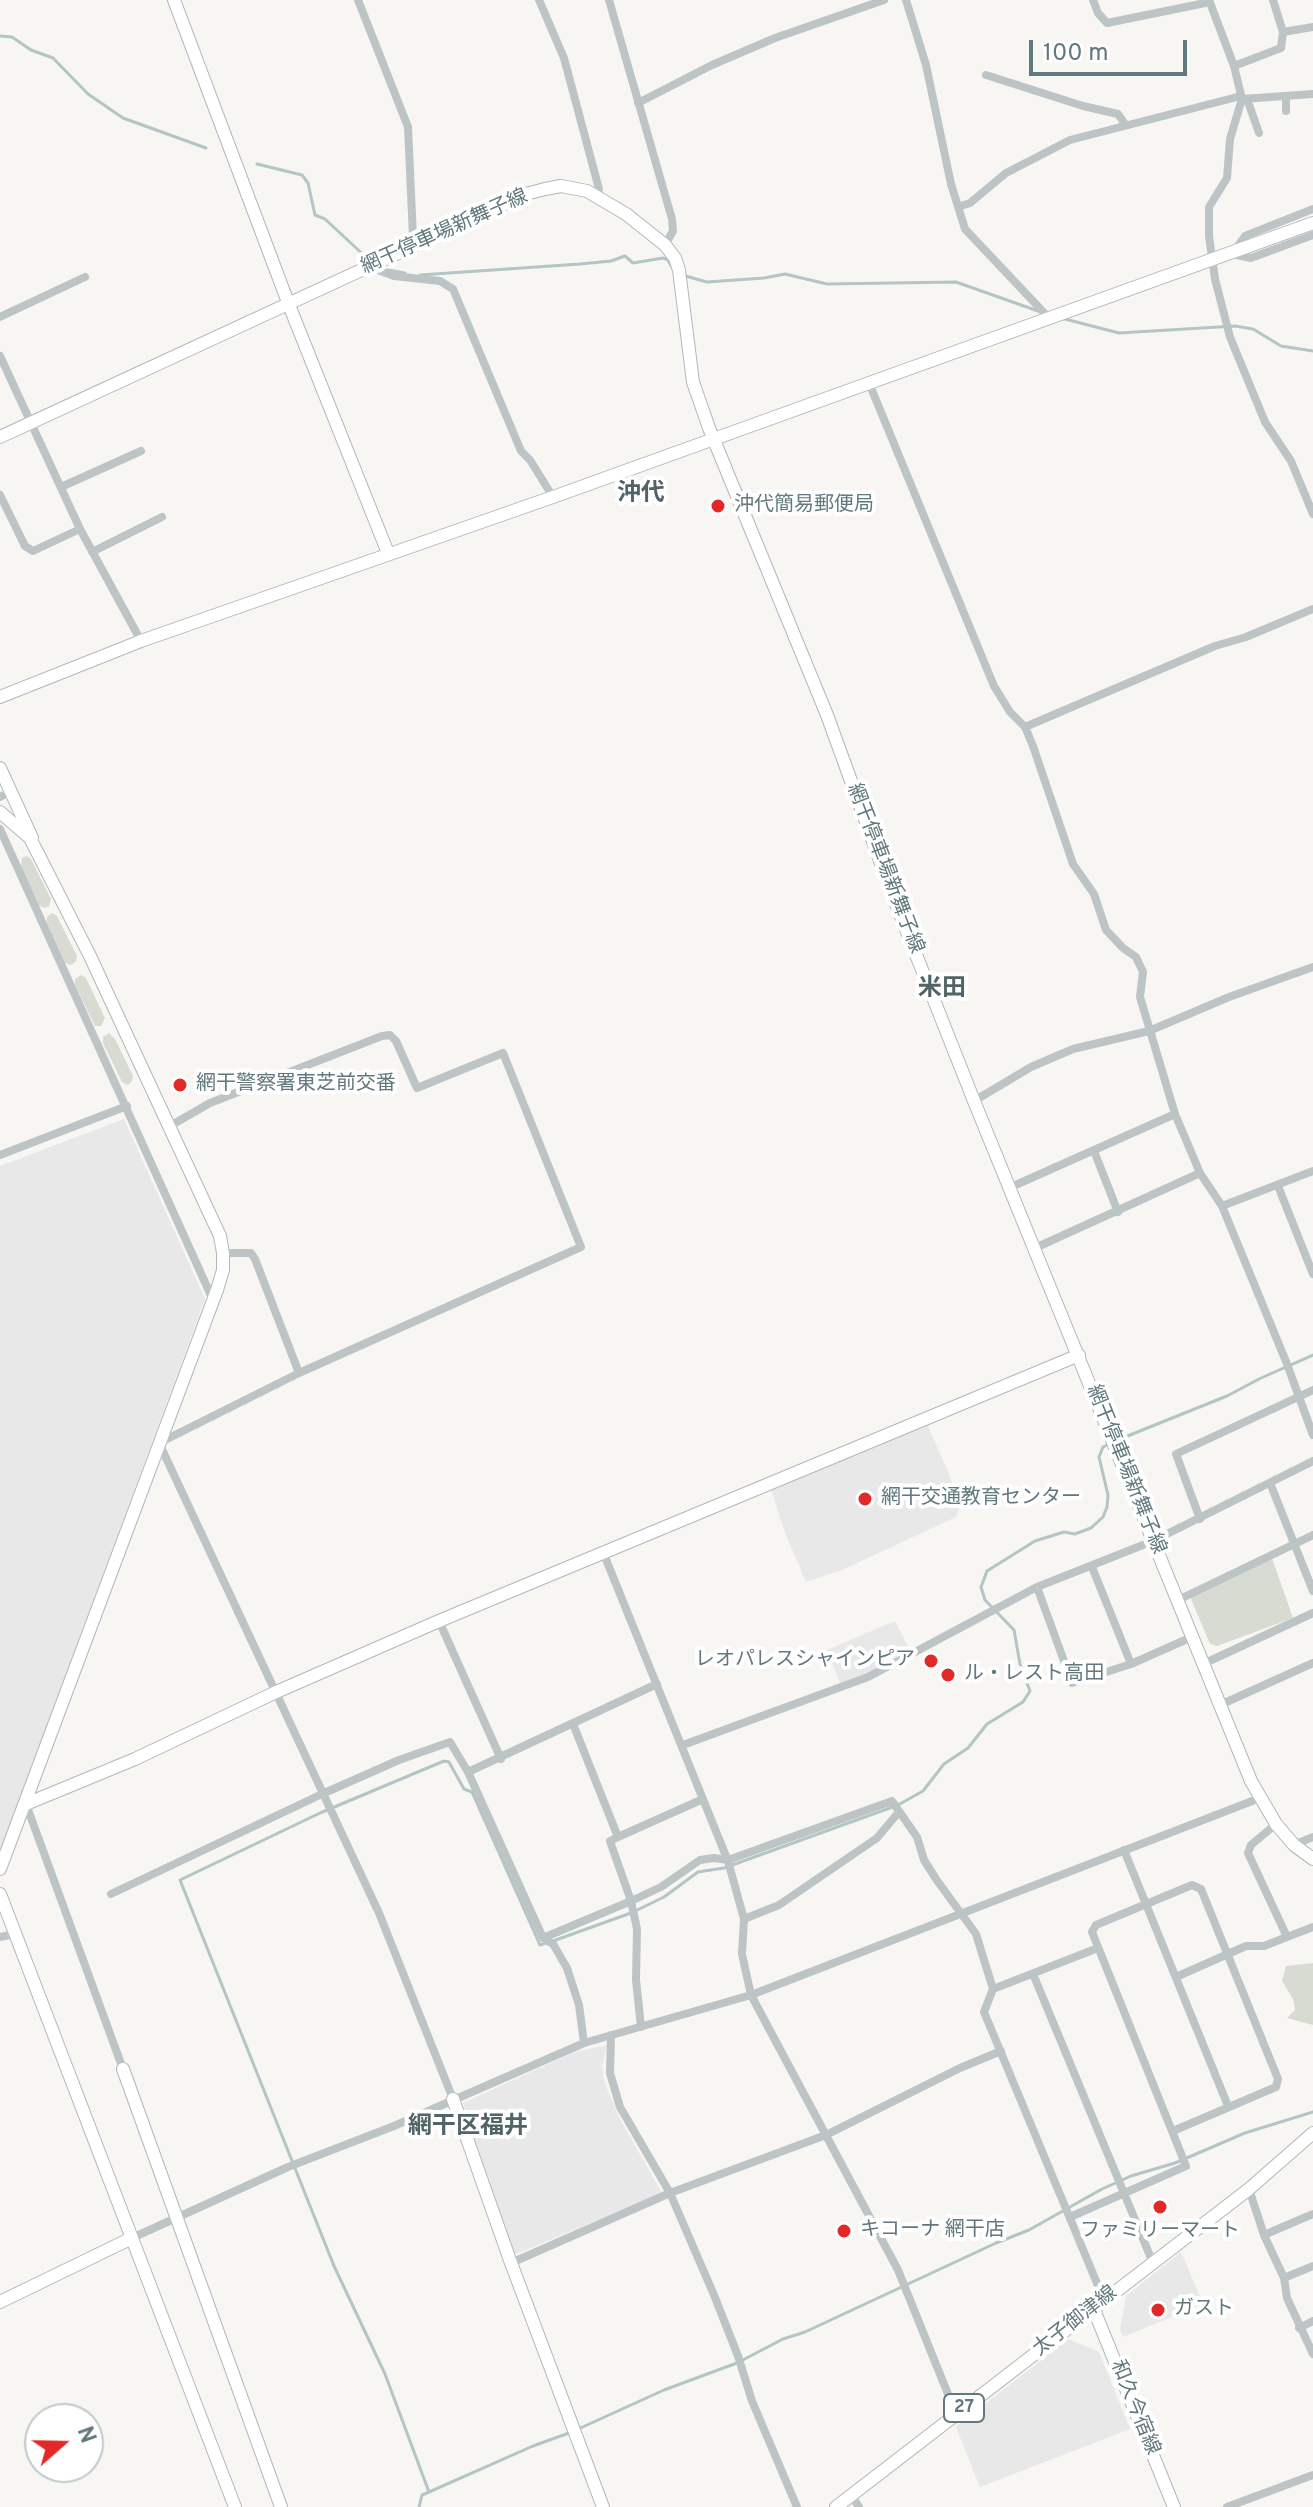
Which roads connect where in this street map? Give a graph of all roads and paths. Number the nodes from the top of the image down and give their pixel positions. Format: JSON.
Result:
{"nodes":[{"id":1,"x":174,"y":0,"type":"edge"},
{"id":2,"x":358,"y":0,"type":"edge"},
{"id":3,"x":539,"y":0,"type":"edge"},
{"id":4,"x":609,"y":0,"type":"edge"},
{"id":5,"x":884,"y":0,"type":"edge"},
{"id":6,"x":906,"y":0,"type":"edge"},
{"id":7,"x":1093,"y":0,"type":"edge"},
{"id":8,"x":1273,"y":0,"type":"edge"},
{"id":9,"x":1210,"y":1,"type":"edge"},
{"id":10,"x":1313,"y":27,"type":"edge"},
{"id":11,"x":1283,"y":32,"type":"junction"},
{"id":12,"x":1234,"y":66,"type":"junction"},
{"id":13,"x":986,"y":75,"type":"dead end"},
{"id":14,"x":1313,"y":94,"type":"edge"},
{"id":15,"x":1286,"y":96,"type":"junction"},
{"id":16,"x":1243,"y":98,"type":"junction"},
{"id":17,"x":638,"y":103,"type":"junction"},
{"id":18,"x":1286,"y":111,"type":"dead end"},
{"id":19,"x":1125,"y":124,"type":"junction"},
{"id":20,"x":1259,"y":133,"type":"dead end"},
{"id":21,"x":597,"y":196,"type":"junction"},
{"id":22,"x":958,"y":207,"type":"junction"},
{"id":23,"x":1313,"y":209,"type":"edge"},
{"id":24,"x":1313,"y":223,"type":"edge"},
{"id":25,"x":1313,"y":235,"type":"edge"},
{"id":26,"x":417,"y":244,"type":"junction"},
{"id":27,"x":665,"y":245,"type":"junction"},
{"id":28,"x":1232,"y":254,"type":"junction"},
{"id":29,"x":1212,"y":259,"type":"junction"},
{"id":30,"x":370,"y":267,"type":"junction"},
{"id":31,"x":85,"y":277,"type":"dead end"},
{"id":32,"x":289,"y":305,"type":"junction"},
{"id":33,"x":0,"y":317,"type":"edge"},
{"id":34,"x":1048,"y":317,"type":"junction"},
{"id":35,"x":0,"y":356,"type":"edge"},
{"id":36,"x":869,"y":383,"type":"junction"},
{"id":37,"x":31,"y":423,"type":"junction"},
{"id":38,"x":0,"y":437,"type":"edge"},
{"id":39,"x":713,"y":438,"type":"junction"},
{"id":40,"x":141,"y":451,"type":"dead end"},
{"id":41,"x":61,"y":487,"type":"junction"},
{"id":42,"x":0,"y":495,"type":"edge"},
{"id":43,"x":553,"y":497,"type":"junction"},
{"id":44,"x":1313,"y":514,"type":"edge"},
{"id":45,"x":162,"y":517,"type":"dead end"},
{"id":46,"x":80,"y":529,"type":"junction"},
{"id":47,"x":92,"y":552,"type":"junction"},
{"id":48,"x":388,"y":553,"type":"junction"},
{"id":49,"x":1313,"y":609,"type":"edge"},
{"id":50,"x":141,"y":641,"type":"junction"},
{"id":51,"x":0,"y":697,"type":"edge"},
{"id":52,"x":1025,"y":727,"type":"junction"},
{"id":53,"x":0,"y":768,"type":"edge"},
{"id":54,"x":6,"y":794,"type":"edge"},
{"id":55,"x":0,"y":812,"type":"edge"},
{"id":56,"x":0,"y":829,"type":"edge"},
{"id":57,"x":43,"y":864,"type":"junction"},
{"id":58,"x":1313,"y":967,"type":"edge"},
{"id":59,"x":1149,"y":1031,"type":"junction"},
{"id":60,"x":974,"y":1101,"type":"junction"},
{"id":61,"x":127,"y":1106,"type":"junction"},
{"id":62,"x":1175,"y":1114,"type":"junction"},
{"id":63,"x":170,"y":1126,"type":"junction"},
{"id":64,"x":1094,"y":1151,"type":"junction"},
{"id":65,"x":0,"y":1155,"type":"edge"},
{"id":66,"x":1313,"y":1171,"type":"edge"},
{"id":67,"x":1200,"y":1173,"type":"junction"},
{"id":68,"x":1278,"y":1186,"type":"junction"},
{"id":69,"x":1011,"y":1187,"type":"junction"},
{"id":70,"x":1222,"y":1206,"type":"junction"},
{"id":71,"x":1118,"y":1212,"type":"junction"},
{"id":72,"x":1035,"y":1248,"type":"junction"},
{"id":73,"x":223,"y":1253,"type":"junction"},
{"id":74,"x":1313,"y":1274,"type":"edge"},
{"id":75,"x":213,"y":1300,"type":"junction"},
{"id":76,"x":1079,"y":1355,"type":"junction"},
{"id":77,"x":299,"y":1373,"type":"junction"},
{"id":78,"x":1313,"y":1390,"type":"edge"},
{"id":79,"x":1300,"y":1397,"type":"junction"},
{"id":80,"x":1313,"y":1435,"type":"edge"},
{"id":81,"x":159,"y":1443,"type":"junction"},
{"id":82,"x":1313,"y":1461,"type":"edge"},
{"id":83,"x":1270,"y":1483,"type":"junction"},
{"id":84,"x":1200,"y":1519,"type":"junction"},
{"id":85,"x":1313,"y":1535,"type":"edge"},
{"id":86,"x":1153,"y":1541,"type":"junction"},
{"id":87,"x":1294,"y":1544,"type":"junction"},
{"id":88,"x":603,"y":1552,"type":"junction"},
{"id":89,"x":1092,"y":1567,"type":"junction"},
{"id":90,"x":1037,"y":1587,"type":"junction"},
{"id":91,"x":1313,"y":1591,"type":"edge"},
{"id":92,"x":1178,"y":1600,"type":"junction"},
{"id":93,"x":1313,"y":1613,"type":"edge"},
{"id":94,"x":439,"y":1621,"type":"junction"},
{"id":95,"x":1192,"y":1637,"type":"junction"},
{"id":96,"x":1313,"y":1663,"type":"edge"},
{"id":97,"x":1131,"y":1664,"type":"junction"},
{"id":98,"x":1203,"y":1664,"type":"junction"},
{"id":99,"x":657,"y":1684,"type":"junction"},
{"id":100,"x":274,"y":1693,"type":"junction"},
{"id":101,"x":1220,"y":1705,"type":"junction"},
{"id":102,"x":573,"y":1724,"type":"junction"},
{"id":103,"x":683,"y":1745,"type":"junction"},
{"id":104,"x":501,"y":1759,"type":"junction"},
{"id":105,"x":468,"y":1772,"type":"junction"},
{"id":106,"x":322,"y":1794,"type":"junction"},
{"id":107,"x":1260,"y":1798,"type":"junction"},
{"id":108,"x":703,"y":1799,"type":"junction"},
{"id":109,"x":26,"y":1804,"type":"junction"},
{"id":110,"x":896,"y":1809,"type":"junction"},
{"id":111,"x":1276,"y":1824,"type":"junction"},
{"id":112,"x":618,"y":1837,"type":"junction"},
{"id":113,"x":1313,"y":1837,"type":"edge"},
{"id":114,"x":1294,"y":1845,"type":"junction"},
{"id":115,"x":1124,"y":1850,"type":"junction"},
{"id":116,"x":1313,"y":1859,"type":"edge"},
{"id":117,"x":728,"y":1860,"type":"junction"},
{"id":118,"x":0,"y":1869,"type":"edge"},
{"id":119,"x":0,"y":1894,"type":"edge"},
{"id":120,"x":111,"y":1894,"type":"dead end"},
{"id":121,"x":631,"y":1903,"type":"junction"},
{"id":122,"x":1146,"y":1905,"type":"junction"},
{"id":123,"x":959,"y":1914,"type":"junction"},
{"id":124,"x":744,"y":1919,"type":"junction"},
{"id":125,"x":1313,"y":1927,"type":"edge"},
{"id":126,"x":15,"y":1934,"type":"junction"},
{"id":127,"x":0,"y":1937,"type":"edge"},
{"id":128,"x":1287,"y":1937,"type":"junction"},
{"id":129,"x":543,"y":1938,"type":"junction"},
{"id":130,"x":1098,"y":1948,"type":"junction"},
{"id":131,"x":1227,"y":1956,"type":"junction"},
{"id":132,"x":1033,"y":1974,"type":"junction"},
{"id":133,"x":1176,"y":1977,"type":"junction"},
{"id":134,"x":993,"y":1989,"type":"junction"},
{"id":135,"x":751,"y":1995,"type":"junction"},
{"id":136,"x":641,"y":2027,"type":"junction"},
{"id":137,"x":611,"y":2035,"type":"junction"},
{"id":138,"x":584,"y":2043,"type":"junction"},
{"id":139,"x":1001,"y":2051,"type":"junction"},
{"id":140,"x":123,"y":2069,"type":"joint"},
{"id":141,"x":453,"y":2099,"type":"junction"},
{"id":142,"x":1228,"y":2106,"type":"junction"},
{"id":143,"x":1173,"y":2131,"type":"junction"},
{"id":144,"x":1313,"y":2133,"type":"edge"},
{"id":145,"x":826,"y":2135,"type":"junction"},
{"id":146,"x":1249,"y":2189,"type":"junction"},
{"id":147,"x":670,"y":2193,"type":"junction"},
{"id":148,"x":1122,"y":2193,"type":"junction"},
{"id":149,"x":1313,"y":2214,"type":"edge"},
{"id":150,"x":1070,"y":2217,"type":"junction"},
{"id":151,"x":177,"y":2220,"type":"junction"},
{"id":152,"x":1264,"y":2235,"type":"junction"},
{"id":153,"x":132,"y":2238,"type":"junction"},
{"id":154,"x":511,"y":2263,"type":"junction"},
{"id":155,"x":1153,"y":2263,"type":"junction"},
{"id":156,"x":1313,"y":2266,"type":"edge"},
{"id":157,"x":1284,"y":2278,"type":"junction"},
{"id":158,"x":1104,"y":2300,"type":"junction"},
{"id":159,"x":0,"y":2302,"type":"edge"},
{"id":160,"x":1094,"y":2310,"type":"junction"},
{"id":161,"x":1313,"y":2321,"type":"edge"},
{"id":162,"x":1299,"y":2328,"type":"junction"},
{"id":163,"x":1313,"y":2354,"type":"edge"},
{"id":164,"x":956,"y":2414,"type":"junction"},
{"id":165,"x":1313,"y":2475,"type":"edge"},
{"id":166,"x":851,"y":2495,"type":"junction"},
{"id":167,"x":235,"y":2507,"type":"edge"},
{"id":168,"x":281,"y":2507,"type":"edge"},
{"id":169,"x":603,"y":2507,"type":"edge"},
{"id":170,"x":797,"y":2507,"type":"edge"},
{"id":171,"x":836,"y":2507,"type":"edge"},
{"id":172,"x":859,"y":2507,"type":"edge"},
{"id":173,"x":1174,"y":2507,"type":"edge"},
{"id":174,"x":1227,"y":2507,"type":"edge"}],
"edges":[{"from":1,"to":32,"type":"street"},
{"from":2,"to":26,"type":"street"},
{"from":3,"to":21,"type":"street"},
{"from":4,"to":17,"type":"street"},
{"from":5,"to":17,"type":"street"},
{"from":6,"to":22,"type":"street"},
{"from":7,"to":9,"type":"street"},
{"from":8,"to":11,"type":"street"},
{"from":9,"to":12,"type":"street"},
{"from":10,"to":11,"type":"street"},
{"from":11,"to":12,"type":"street"},
{"from":12,"to":16,"type":"street"},
{"from":13,"to":19,"type":"street"},
{"from":14,"to":15,"type":"street"},
{"from":15,"to":16,"type":"street"},
{"from":15,"to":18,"type":"street"},
{"from":16,"to":19,"type":"street"},
{"from":16,"to":20,"type":"street"},
{"from":16,"to":29,"type":"street"},
{"from":17,"to":27,"type":"street"},
{"from":19,"to":22,"type":"street"},
{"from":21,"to":26,"type":"street","name":"網干停車場新舞子線"},
{"from":21,"to":27,"type":"street","name":"網干停車場新舞子線"},
{"from":22,"to":34,"type":"street"},
{"from":23,"to":28,"type":"street"},
{"from":24,"to":28,"type":"street"},
{"from":25,"to":28,"type":"street"},
{"from":26,"to":30,"type":"street","name":"網干停車場新舞子線"},
{"from":27,"to":39,"type":"street","name":"網干停車場新舞子線"},
{"from":28,"to":29,"type":"street"},
{"from":29,"to":34,"type":"street"},
{"from":29,"to":44,"type":"street"},
{"from":30,"to":32,"type":"street","name":"網干停車場新舞子線"},
{"from":30,"to":43,"type":"street"},
{"from":31,"to":33,"type":"street"},
{"from":32,"to":37,"type":"street","name":"網干停車場新舞子線"},
{"from":32,"to":48,"type":"street"},
{"from":34,"to":36,"type":"street"},
{"from":35,"to":37,"type":"street"},
{"from":36,"to":39,"type":"street"},
{"from":36,"to":52,"type":"street"},
{"from":37,"to":38,"type":"street","name":"網干停車場新舞子線"},
{"from":37,"to":41,"type":"street"},
{"from":39,"to":43,"type":"street"},
{"from":39,"to":60,"type":"street","name":"網干停車場新舞子線"},
{"from":40,"to":41,"type":"street"},
{"from":41,"to":46,"type":"street"},
{"from":42,"to":46,"type":"street"},
{"from":43,"to":48,"type":"street"},
{"from":45,"to":47,"type":"street"},
{"from":46,"to":47,"type":"street"},
{"from":47,"to":50,"type":"street"},
{"from":48,"to":50,"type":"street"},
{"from":49,"to":52,"type":"street"},
{"from":50,"to":51,"type":"street"},
{"from":52,"to":59,"type":"street"},
{"from":53,"to":54,"type":"street"},
{"from":54,"to":57,"type":"street"},
{"from":55,"to":57,"type":"street"},
{"from":56,"to":61,"type":"street"},
{"from":57,"to":63,"type":"street"},
{"from":58,"to":59,"type":"street"},
{"from":59,"to":60,"type":"street"},
{"from":59,"to":62,"type":"street"},
{"from":60,"to":69,"type":"street","name":"網干停車場新舞子線"},
{"from":61,"to":65,"type":"street"},
{"from":61,"to":75,"type":"street"},
{"from":62,"to":64,"type":"street"},
{"from":62,"to":67,"type":"street"},
{"from":63,"to":73,"type":"street"},
{"from":63,"to":77,"type":"street"},
{"from":64,"to":69,"type":"street"},
{"from":64,"to":71,"type":"street"},
{"from":66,"to":68,"type":"street"},
{"from":67,"to":70,"type":"street"},
{"from":67,"to":71,"type":"street"},
{"from":68,"to":70,"type":"street"},
{"from":68,"to":74,"type":"street"},
{"from":69,"to":72,"type":"street","name":"網干停車場新舞子線"},
{"from":70,"to":79,"type":"street"},
{"from":71,"to":72,"type":"street"},
{"from":72,"to":76,"type":"street","name":"網干停車場新舞子線"},
{"from":73,"to":75,"type":"street"},
{"from":73,"to":77,"type":"street"},
{"from":75,"to":81,"type":"street"},
{"from":76,"to":86,"type":"street","name":"網干停車場新舞子線"},
{"from":76,"to":88,"type":"street"},
{"from":77,"to":81,"type":"street"},
{"from":78,"to":79,"type":"street"},
{"from":79,"to":80,"type":"street"},
{"from":79,"to":84,"type":"street"},
{"from":81,"to":100,"type":"street"},
{"from":81,"to":109,"type":"street"},
{"from":82,"to":83,"type":"street"},
{"from":83,"to":84,"type":"street"},
{"from":83,"to":87,"type":"street"},
{"from":84,"to":86,"type":"street"},
{"from":85,"to":87,"type":"street"},
{"from":86,"to":89,"type":"street"},
{"from":86,"to":92,"type":"street","name":"網干停車場新舞子線"},
{"from":87,"to":91,"type":"street"},
{"from":87,"to":92,"type":"street"},
{"from":88,"to":94,"type":"street"},
{"from":88,"to":99,"type":"street"},
{"from":89,"to":90,"type":"street"},
{"from":89,"to":97,"type":"street"},
{"from":90,"to":97,"type":"street"},
{"from":90,"to":103,"type":"street"},
{"from":92,"to":95,"type":"street","name":"網干停車場新舞子線"},
{"from":93,"to":98,"type":"street"},
{"from":94,"to":100,"type":"street"},
{"from":94,"to":104,"type":"street"},
{"from":95,"to":97,"type":"street"},
{"from":95,"to":98,"type":"street","name":"網干停車場新舞子線"},
{"from":96,"to":101,"type":"street"},
{"from":98,"to":101,"type":"street","name":"網干停車場新舞子線"},
{"from":99,"to":102,"type":"street"},
{"from":99,"to":103,"type":"street"},
{"from":100,"to":106,"type":"street"},
{"from":100,"to":109,"type":"street"},
{"from":101,"to":107,"type":"street","name":"網干停車場新舞子線"},
{"from":102,"to":104,"type":"street"},
{"from":102,"to":112,"type":"street"},
{"from":103,"to":108,"type":"street"},
{"from":104,"to":105,"type":"street"},
{"from":105,"to":106,"type":"street"},
{"from":105,"to":129,"type":"street"},
{"from":106,"to":120,"type":"street"},
{"from":106,"to":141,"type":"street"},
{"from":107,"to":111,"type":"street","name":"網干停車場新舞子線"},
{"from":107,"to":115,"type":"street"},
{"from":108,"to":112,"type":"street"},
{"from":108,"to":117,"type":"street"},
{"from":109,"to":118,"type":"street"},
{"from":109,"to":140,"type":"street"},
{"from":110,"to":117,"type":"street"},
{"from":110,"to":123,"type":"street"},
{"from":110,"to":124,"type":"street"},
{"from":111,"to":114,"type":"street","name":"網干停車場新舞子線"},
{"from":111,"to":128,"type":"street"},
{"from":112,"to":121,"type":"street"},
{"from":113,"to":114,"type":"street"},
{"from":114,"to":116,"type":"street","name":"網干停車場新舞子線"},
{"from":115,"to":122,"type":"street"},
{"from":115,"to":123,"type":"street"},
{"from":117,"to":121,"type":"street"},
{"from":117,"to":124,"type":"street"},
{"from":119,"to":126,"type":"street"},
{"from":121,"to":129,"type":"street"},
{"from":121,"to":136,"type":"street"},
{"from":122,"to":130,"type":"street"},
{"from":122,"to":131,"type":"street"},
{"from":122,"to":133,"type":"street"},
{"from":123,"to":134,"type":"street"},
{"from":123,"to":135,"type":"street"},
{"from":124,"to":135,"type":"street"},
{"from":125,"to":128,"type":"street"},
{"from":126,"to":127,"type":"street"},
{"from":126,"to":153,"type":"street"},
{"from":128,"to":131,"type":"street"},
{"from":129,"to":138,"type":"street"},
{"from":130,"to":132,"type":"street"},
{"from":130,"to":143,"type":"street"},
{"from":131,"to":133,"type":"street"},
{"from":131,"to":142,"type":"street"},
{"from":132,"to":134,"type":"street"},
{"from":132,"to":148,"type":"street"},
{"from":133,"to":142,"type":"street"},
{"from":134,"to":139,"type":"street"},
{"from":135,"to":136,"type":"street"},
{"from":135,"to":145,"type":"street"},
{"from":136,"to":137,"type":"street"},
{"from":137,"to":138,"type":"street"},
{"from":137,"to":147,"type":"street"},
{"from":138,"to":141,"type":"street"},
{"from":139,"to":145,"type":"street"},
{"from":139,"to":150,"type":"street"},
{"from":140,"to":151,"type":"street"},
{"from":141,"to":151,"type":"street"},
{"from":141,"to":154,"type":"street"},
{"from":142,"to":143,"type":"street"},
{"from":143,"to":148,"type":"street"},
{"from":144,"to":146,"type":"street","name":"太子御津線","number":"27"},
{"from":145,"to":147,"type":"street"},
{"from":145,"to":164,"type":"street"},
{"from":146,"to":152,"type":"street"},
{"from":146,"to":155,"type":"street","name":"太子御津線","number":"27"},
{"from":147,"to":154,"type":"street"},
{"from":147,"to":170,"type":"street"},
{"from":148,"to":150,"type":"street"},
{"from":148,"to":155,"type":"street"},
{"from":149,"to":152,"type":"street"},
{"from":150,"to":158,"type":"street"},
{"from":151,"to":153,"type":"street"},
{"from":151,"to":168,"type":"street"},
{"from":152,"to":157,"type":"street"},
{"from":153,"to":159,"type":"street"},
{"from":153,"to":167,"type":"street"},
{"from":154,"to":169,"type":"street"},
{"from":155,"to":158,"type":"street","name":"太子御津線","number":"27"},
{"from":156,"to":157,"type":"street"},
{"from":157,"to":162,"type":"street"},
{"from":158,"to":160,"type":"street","name":"太子御津線","number":"27"},
{"from":160,"to":164,"type":"street","name":"太子御津線","number":"27"},
{"from":160,"to":173,"type":"street","name":"和久今宿線"},
{"from":161,"to":162,"type":"street"},
{"from":162,"to":163,"type":"street"},
{"from":164,"to":166,"type":"street","name":"太子御津線","number":"27"},
{"from":165,"to":174,"type":"street"},
{"from":166,"to":171,"type":"street","name":"太子御津線","number":"27"},
{"from":166,"to":172,"type":"street"}]}
